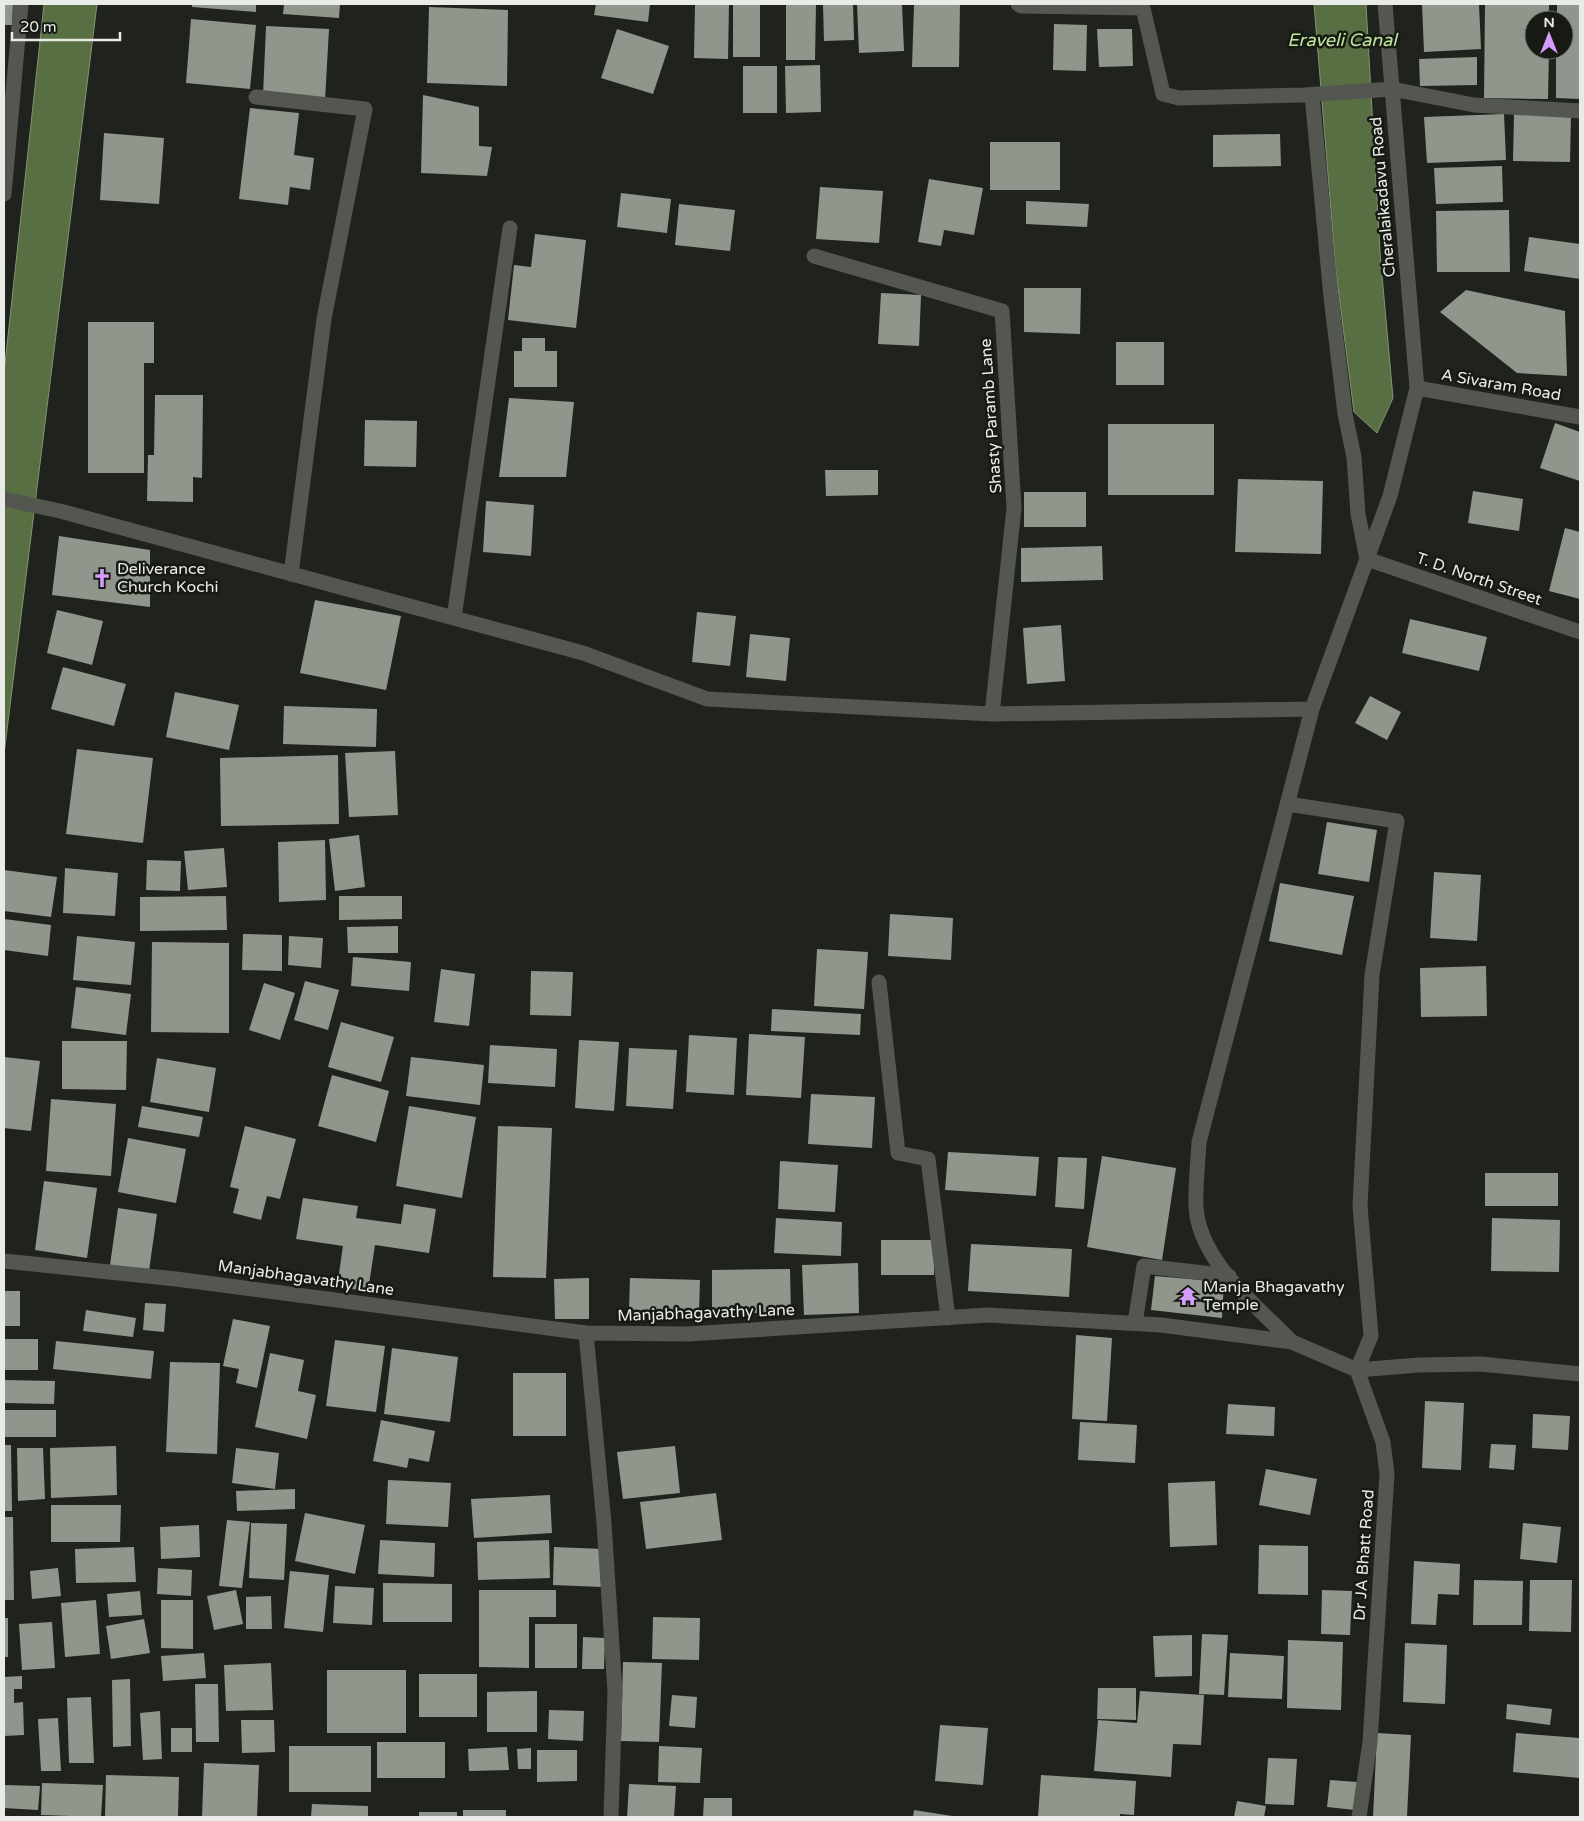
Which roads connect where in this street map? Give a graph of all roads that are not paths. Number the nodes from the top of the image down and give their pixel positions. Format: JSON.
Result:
{"nodes":[{"id":1,"x":22,"y":4,"type":"edge"},
{"id":2,"x":1018,"y":4,"type":"edge"},
{"id":3,"x":1385,"y":4,"type":"edge"},
{"id":4,"x":1386,"y":90,"type":"junction"},
{"id":5,"x":1312,"y":95,"type":"junction"},
{"id":6,"x":256,"y":97,"type":"dead end"},
{"id":7,"x":1580,"y":112,"type":"edge"},
{"id":8,"x":4,"y":194,"type":"edge"},
{"id":9,"x":510,"y":228,"type":"dead end"},
{"id":10,"x":814,"y":256,"type":"dead end"},
{"id":11,"x":1417,"y":388,"type":"junction"},
{"id":12,"x":1580,"y":417,"type":"edge"},
{"id":13,"x":4,"y":499,"type":"edge"},
{"id":14,"x":1367,"y":559,"type":"junction"},
{"id":15,"x":291,"y":574,"type":"junction"},
{"id":16,"x":454,"y":618,"type":"junction"},
{"id":17,"x":1580,"y":632,"type":"edge"},
{"id":18,"x":1312,"y":709,"type":"junction"},
{"id":19,"x":992,"y":714,"type":"junction"},
{"id":20,"x":1288,"y":804,"type":"junction"},
{"id":21,"x":879,"y":982,"type":"dead end"},
{"id":22,"x":4,"y":1261,"type":"edge"},
{"id":23,"x":1229,"y":1276,"type":"junction"},
{"id":24,"x":948,"y":1318,"type":"junction"},
{"id":25,"x":1135,"y":1323,"type":"junction"},
{"id":26,"x":586,"y":1333,"type":"junction"},
{"id":27,"x":1292,"y":1342,"type":"junction"},
{"id":28,"x":1357,"y":1370,"type":"junction"},
{"id":29,"x":1580,"y":1374,"type":"edge"},
{"id":30,"x":611,"y":1817,"type":"edge"},
{"id":31,"x":1359,"y":1817,"type":"edge"}],
"edges":[{"from":1,"to":8,"type":"street"},
{"from":2,"to":5,"type":"street"},
{"from":3,"to":4,"type":"street","name":"Cheralaikadavu Road"},
{"from":4,"to":5,"type":"street"},
{"from":4,"to":7,"type":"street"},
{"from":4,"to":11,"type":"street","name":"Cheralaikadavu Road"},
{"from":5,"to":14,"type":"street"},
{"from":6,"to":15,"type":"street"},
{"from":9,"to":16,"type":"street"},
{"from":10,"to":19,"type":"street","name":"Shasty Paramb Lane"},
{"from":11,"to":12,"type":"street","name":"A Sivaram Road"},
{"from":11,"to":14,"type":"street","name":"Cheralaikadavu Road"},
{"from":13,"to":15,"type":"street"},
{"from":14,"to":17,"type":"street","name":"T. D. North Street"},
{"from":14,"to":18,"type":"street","name":"Cheralaikadavu Road"},
{"from":15,"to":16,"type":"street"},
{"from":16,"to":19,"type":"street"},
{"from":18,"to":19,"type":"street"},
{"from":18,"to":20,"type":"street","name":"Cheralaikadavu Road"},
{"from":20,"to":23,"type":"street","name":"Cheralaikadavu Road"},
{"from":20,"to":28,"type":"street"},
{"from":21,"to":24,"type":"street"},
{"from":22,"to":26,"type":"street","name":"Manjabhagavathy Lane"},
{"from":23,"to":25,"type":"street"},
{"from":23,"to":27,"type":"street","name":"Cheralaikadavu Road"},
{"from":24,"to":25,"type":"street","name":"Manjabhagavathy Lane"},
{"from":24,"to":26,"type":"street","name":"Manjabhagavathy Lane"},
{"from":25,"to":27,"type":"street","name":"Manjabhagavathy Lane"},
{"from":26,"to":30,"type":"street"},
{"from":27,"to":28,"type":"street"},
{"from":28,"to":29,"type":"street"},
{"from":28,"to":31,"type":"street","name":"Dr JA Bhatt Road"}]}
